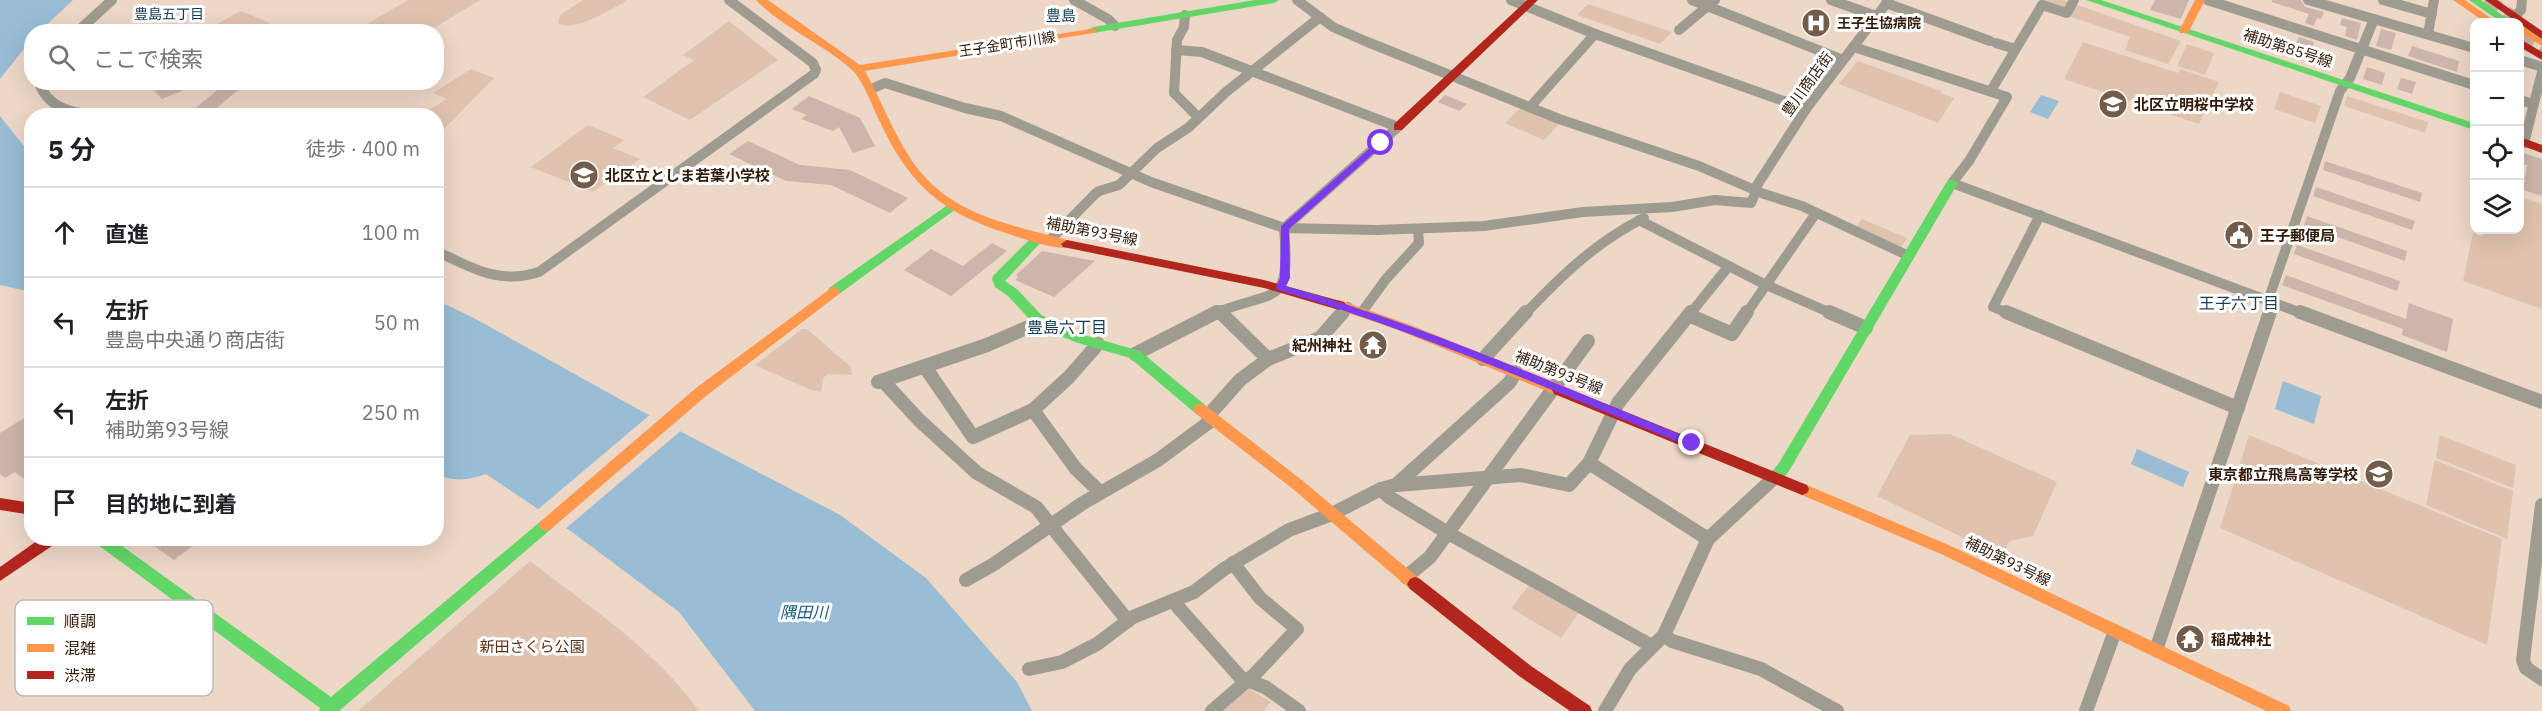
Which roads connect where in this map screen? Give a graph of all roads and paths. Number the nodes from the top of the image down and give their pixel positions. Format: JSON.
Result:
{"nodes":[{"id":1,"x":112,"y":0,"type":"edge"},
{"id":2,"x":729,"y":0,"type":"edge"},
{"id":3,"x":761,"y":0,"type":"edge"},
{"id":4,"x":1074,"y":0,"type":"edge"},
{"id":5,"x":1274,"y":0,"type":"edge"},
{"id":6,"x":1297,"y":0,"type":"edge"},
{"id":7,"x":1511,"y":0,"type":"edge"},
{"id":8,"x":1692,"y":0,"type":"edge"},
{"id":9,"x":1831,"y":0,"type":"edge"},
{"id":10,"x":2074,"y":0,"type":"edge"},
{"id":11,"x":2091,"y":0,"type":"edge"},
{"id":12,"x":2200,"y":0,"type":"edge"},
{"id":13,"x":2207,"y":0,"type":"edge"},
{"id":14,"x":2308,"y":0,"type":"edge"},
{"id":15,"x":2383,"y":0,"type":"edge"},
{"id":16,"x":2434,"y":0,"type":"edge"},
{"id":17,"x":2458,"y":0,"type":"edge"},
{"id":18,"x":2474,"y":0,"type":"edge"},
{"id":19,"x":2480,"y":0,"type":"edge"},
{"id":20,"x":2490,"y":0,"type":"edge"},
{"id":21,"x":2522,"y":0,"type":"edge"},
{"id":22,"x":1887,"y":2,"type":"edge"},
{"id":23,"x":1529,"y":3,"type":"edge"},
{"id":24,"x":1711,"y":3,"type":"edge"},
{"id":25,"x":2432,"y":14,"type":"junction"},
{"id":26,"x":1185,"y":15,"type":"junction"},
{"id":27,"x":1876,"y":16,"type":"junction"},
{"id":28,"x":1320,"y":17,"type":"junction"},
{"id":29,"x":2485,"y":18,"type":"edge"},
{"id":30,"x":2505,"y":18,"type":"edge"},
{"id":31,"x":2506,"y":18,"type":"edge"},
{"id":32,"x":2509,"y":18,"type":"edge"},
{"id":33,"x":2518,"y":18,"type":"edge"},
{"id":34,"x":2374,"y":19,"type":"junction"},
{"id":35,"x":86,"y":24,"type":"edge"},
{"id":36,"x":1115,"y":27,"type":"junction"},
{"id":37,"x":2524,"y":28,"type":"edge"},
{"id":38,"x":1679,"y":30,"type":"dead end"},
{"id":39,"x":2184,"y":31,"type":"junction"},
{"id":40,"x":2524,"y":31,"type":"edge"},
{"id":41,"x":1595,"y":34,"type":"junction"},
{"id":42,"x":2428,"y":34,"type":"junction"},
{"id":43,"x":2542,"y":36,"type":"edge"},
{"id":44,"x":2524,"y":45,"type":"edge"},
{"id":45,"x":2542,"y":45,"type":"edge"},
{"id":46,"x":1854,"y":47,"type":"junction"},
{"id":47,"x":2470,"y":47,"type":"edge"},
{"id":48,"x":2015,"y":49,"type":"junction"},
{"id":49,"x":2361,"y":49,"type":"junction"},
{"id":50,"x":1176,"y":50,"type":"junction"},
{"id":51,"x":2542,"y":57,"type":"edge"},
{"id":52,"x":1844,"y":60,"type":"junction"},
{"id":53,"x":2524,"y":61,"type":"edge"},
{"id":54,"x":2542,"y":67,"type":"edge"},
{"id":55,"x":858,"y":69,"type":"junction"},
{"id":56,"x":1251,"y":71,"type":"junction"},
{"id":57,"x":2542,"y":72,"type":"edge"},
{"id":58,"x":1454,"y":75,"type":"junction"},
{"id":59,"x":2470,"y":83,"type":"edge"},
{"id":60,"x":2345,"y":84,"type":"junction"},
{"id":61,"x":871,"y":89,"type":"junction"},
{"id":62,"x":42,"y":90,"type":"edge"},
{"id":63,"x":1994,"y":92,"type":"junction"},
{"id":64,"x":1530,"y":107,"type":"junction"},
{"id":65,"x":62,"y":108,"type":"edge"},
{"id":66,"x":1806,"y":109,"type":"junction"},
{"id":67,"x":2535,"y":109,"type":"edge"},
{"id":68,"x":1197,"y":117,"type":"junction"},
{"id":69,"x":2542,"y":120,"type":"edge"},
{"id":70,"x":2470,"y":124,"type":"edge"},
{"id":71,"x":1398,"y":127,"type":"junction"},
{"id":72,"x":2524,"y":137,"type":"edge"},
{"id":73,"x":2524,"y":143,"type":"edge"},
{"id":74,"x":2542,"y":149,"type":"edge"},
{"id":75,"x":1131,"y":174,"type":"junction"},
{"id":76,"x":1952,"y":183,"type":"junction"},
{"id":77,"x":1754,"y":190,"type":"junction"},
{"id":78,"x":952,"y":206,"type":"junction"},
{"id":79,"x":1658,"y":208,"type":"junction"},
{"id":80,"x":1816,"y":213,"type":"junction"},
{"id":81,"x":2040,"y":215,"type":"junction"},
{"id":82,"x":1639,"y":220,"type":"junction"},
{"id":83,"x":1284,"y":228,"type":"junction"},
{"id":84,"x":1418,"y":230,"type":"junction"},
{"id":85,"x":1044,"y":238,"type":"junction"},
{"id":86,"x":444,"y":255,"type":"edge"},
{"id":87,"x":1909,"y":256,"type":"junction"},
{"id":88,"x":1728,"y":267,"type":"junction"},
{"id":89,"x":1764,"y":284,"type":"junction"},
{"id":90,"x":1281,"y":288,"type":"junction"},
{"id":91,"x":2271,"y":302,"type":"junction"},
{"id":92,"x":1348,"y":307,"type":"junction"},
{"id":93,"x":1220,"y":312,"type":"junction"},
{"id":94,"x":1362,"y":312,"type":"junction"},
{"id":95,"x":1690,"y":316,"type":"junction"},
{"id":96,"x":1040,"y":322,"type":"junction"},
{"id":97,"x":1866,"y":328,"type":"junction"},
{"id":98,"x":1588,"y":341,"type":"dead end"},
{"id":99,"x":1098,"y":344,"type":"junction"},
{"id":100,"x":1135,"y":354,"type":"junction"},
{"id":101,"x":1268,"y":359,"type":"junction"},
{"id":102,"x":1483,"y":359,"type":"junction"},
{"id":103,"x":925,"y":367,"type":"junction"},
{"id":104,"x":1516,"y":372,"type":"junction"},
{"id":105,"x":1555,"y":388,"type":"junction"},
{"id":106,"x":2542,"y":402,"type":"edge"},
{"id":107,"x":2238,"y":408,"type":"junction"},
{"id":108,"x":1033,"y":410,"type":"junction"},
{"id":109,"x":1614,"y":412,"type":"junction"},
{"id":110,"x":1210,"y":418,"type":"junction"},
{"id":111,"x":1589,"y":463,"type":"junction"},
{"id":112,"x":1775,"y":477,"type":"junction"},
{"id":113,"x":1486,"y":478,"type":"junction"},
{"id":114,"x":1396,"y":485,"type":"junction"},
{"id":115,"x":1381,"y":489,"type":"junction"},
{"id":116,"x":1100,"y":492,"type":"junction"},
{"id":117,"x":0,"y":504,"type":"edge"},
{"id":118,"x":2542,"y":505,"type":"edge"},
{"id":119,"x":24,"y":508,"type":"edge"},
{"id":120,"x":1332,"y":514,"type":"junction"},
{"id":121,"x":1052,"y":525,"type":"junction"},
{"id":122,"x":1448,"y":533,"type":"junction"},
{"id":123,"x":1708,"y":539,"type":"junction"},
{"id":124,"x":41,"y":546,"type":"edge"},
{"id":125,"x":110,"y":546,"type":"edge"},
{"id":126,"x":1233,"y":563,"type":"junction"},
{"id":127,"x":0,"y":575,"type":"edge"},
{"id":128,"x":1406,"y":577,"type":"junction"},
{"id":129,"x":966,"y":580,"type":"dead end"},
{"id":130,"x":183,"y":600,"type":"edge"},
{"id":131,"x":1176,"y":601,"type":"junction"},
{"id":132,"x":1128,"y":621,"type":"junction"},
{"id":133,"x":213,"y":622,"type":"edge"},
{"id":134,"x":2115,"y":630,"type":"junction"},
{"id":135,"x":1664,"y":635,"type":"junction"},
{"id":136,"x":1652,"y":646,"type":"junction"},
{"id":137,"x":2156,"y":650,"type":"junction"},
{"id":138,"x":1029,"y":669,"type":"dead end"},
{"id":139,"x":2542,"y":679,"type":"edge"},
{"id":140,"x":1247,"y":681,"type":"junction"},
{"id":141,"x":2251,"y":704,"type":"edge"},
{"id":142,"x":330,"y":709,"type":"edge"},
{"id":143,"x":1212,"y":711,"type":"edge"},
{"id":144,"x":1299,"y":711,"type":"edge"},
{"id":145,"x":1584,"y":711,"type":"edge"},
{"id":146,"x":1605,"y":711,"type":"edge"},
{"id":147,"x":1837,"y":711,"type":"edge"},
{"id":148,"x":2086,"y":711,"type":"edge"},
{"id":149,"x":2283,"y":711,"type":"edge"}],
"edges":[{"from":1,"to":35,"type":"street"},
{"from":2,"to":86,"type":"street"},
{"from":3,"to":55,"type":"main road"},
{"from":4,"to":36,"type":"street"},
{"from":5,"to":26,"type":"main road","name":"王子金町市川線"},
{"from":6,"to":28,"type":"street"},
{"from":7,"to":23,"type":"street"},
{"from":8,"to":24,"type":"street"},
{"from":9,"to":27,"type":"street"},
{"from":10,"to":48,"type":"street"},
{"from":11,"to":39,"type":"main road","name":"補助第85号線"},
{"from":12,"to":39,"type":"main road"},
{"from":13,"to":49,"type":"street"},
{"from":14,"to":34,"type":"street"},
{"from":15,"to":25,"type":"street"},
{"from":16,"to":25,"type":"street"},
{"from":17,"to":29,"type":"main road"},
{"from":18,"to":30,"type":"main road"},
{"from":19,"to":31,"type":"main road"},
{"from":20,"to":32,"type":"main road"},
{"from":21,"to":33,"type":"street"},
{"from":22,"to":27,"type":"street","name":"豊川商店街"},
{"from":22,"to":48,"type":"street"},
{"from":23,"to":41,"type":"street"},
{"from":23,"to":58,"type":"main road"},
{"from":24,"to":38,"type":"street"},
{"from":24,"to":52,"type":"street"},
{"from":25,"to":42,"type":"street"},
{"from":26,"to":36,"type":"main road","name":"王子金町市川線"},
{"from":26,"to":50,"type":"street"},
{"from":27,"to":46,"type":"street","name":"豊川商店街"},
{"from":28,"to":56,"type":"street"},
{"from":28,"to":58,"type":"street"},
{"from":34,"to":42,"type":"street"},
{"from":34,"to":49,"type":"street"},
{"from":36,"to":55,"type":"main road","name":"王子金町市川線"},
{"from":37,"to":43,"type":"main road"},
{"from":39,"to":60,"type":"main road","name":"補助第85号線"},
{"from":40,"to":45,"type":"main road"},
{"from":41,"to":64,"type":"street"},
{"from":41,"to":66,"type":"street"},
{"from":42,"to":47,"type":"street"},
{"from":44,"to":51,"type":"main road"},
{"from":46,"to":52,"type":"street","name":"豊川商店街"},
{"from":46,"to":63,"type":"street"},
{"from":48,"to":63,"type":"street"},
{"from":49,"to":59,"type":"street"},
{"from":49,"to":60,"type":"street"},
{"from":50,"to":56,"type":"street"},
{"from":50,"to":68,"type":"street"},
{"from":52,"to":66,"type":"street","name":"豊川商店街"},
{"from":53,"to":54,"type":"street"},
{"from":55,"to":61,"type":"main road","name":"補助第93号線"},
{"from":56,"to":68,"type":"street"},
{"from":56,"to":71,"type":"street"},
{"from":57,"to":67,"type":"street"},
{"from":58,"to":64,"type":"street"},
{"from":58,"to":71,"type":"main road"},
{"from":60,"to":70,"type":"main road","name":"補助第85号線"},
{"from":60,"to":91,"type":"street"},
{"from":61,"to":75,"type":"street"},
{"from":61,"to":78,"type":"main road","name":"補助第93号線"},
{"from":62,"to":65,"type":"street"},
{"from":63,"to":76,"type":"street"},
{"from":64,"to":77,"type":"street"},
{"from":66,"to":77,"type":"street","name":"豊川商店街"},
{"from":67,"to":69,"type":"street"},
{"from":67,"to":72,"type":"street"},
{"from":68,"to":75,"type":"street"},
{"from":71,"to":83,"type":"street"},
{"from":73,"to":74,"type":"main road"},
{"from":75,"to":83,"type":"street"},
{"from":75,"to":85,"type":"street"},
{"from":76,"to":81,"type":"street"},
{"from":76,"to":87,"type":"main road"},
{"from":77,"to":79,"type":"street"},
{"from":77,"to":80,"type":"street"},
{"from":78,"to":85,"type":"main road","name":"補助第93号線"},
{"from":78,"to":142,"type":"main road"},
{"from":79,"to":82,"type":"street"},
{"from":79,"to":84,"type":"street"},
{"from":80,"to":87,"type":"street"},
{"from":80,"to":89,"type":"street"},
{"from":81,"to":91,"type":"street"},
{"from":81,"to":107,"type":"street"},
{"from":82,"to":88,"type":"street"},
{"from":82,"to":102,"type":"street"},
{"from":83,"to":84,"type":"street"},
{"from":83,"to":90,"type":"street"},
{"from":84,"to":94,"type":"street"},
{"from":85,"to":90,"type":"main road","name":"補助第93号線"},
{"from":85,"to":96,"type":"main road"},
{"from":87,"to":97,"type":"main road"},
{"from":88,"to":89,"type":"street"},
{"from":88,"to":95,"type":"street"},
{"from":89,"to":95,"type":"street"},
{"from":89,"to":97,"type":"street"},
{"from":90,"to":92,"type":"main road","name":"補助第93号線"},
{"from":90,"to":93,"type":"street"},
{"from":91,"to":106,"type":"street"},
{"from":91,"to":107,"type":"street"},
{"from":92,"to":94,"type":"main road","name":"補助第93号線"},
{"from":92,"to":101,"type":"street"},
{"from":93,"to":100,"type":"street"},
{"from":93,"to":101,"type":"street"},
{"from":94,"to":102,"type":"main road","name":"補助第93号線"},
{"from":95,"to":109,"type":"street"},
{"from":96,"to":99,"type":"main road"},
{"from":96,"to":103,"type":"street"},
{"from":97,"to":112,"type":"main road"},
{"from":98,"to":105,"type":"street"},
{"from":99,"to":100,"type":"main road"},
{"from":99,"to":108,"type":"street"},
{"from":100,"to":110,"type":"main road"},
{"from":101,"to":110,"type":"street"},
{"from":102,"to":104,"type":"main road","name":"補助第93号線"},
{"from":103,"to":108,"type":"street"},
{"from":103,"to":121,"type":"street"},
{"from":104,"to":105,"type":"main road","name":"補助第93号線"},
{"from":104,"to":114,"type":"street"},
{"from":105,"to":109,"type":"main road","name":"補助第93号線"},
{"from":105,"to":113,"type":"street"},
{"from":107,"to":137,"type":"street"},
{"from":108,"to":116,"type":"street"},
{"from":109,"to":111,"type":"street"},
{"from":109,"to":112,"type":"main road","name":"補助第93号線"},
{"from":110,"to":116,"type":"street"},
{"from":110,"to":120,"type":"main road"},
{"from":111,"to":113,"type":"street"},
{"from":111,"to":123,"type":"street"},
{"from":112,"to":123,"type":"street"},
{"from":112,"to":134,"type":"main road","name":"補助第93号線"},
{"from":113,"to":114,"type":"street"},
{"from":113,"to":122,"type":"street"},
{"from":114,"to":115,"type":"street"},
{"from":115,"to":120,"type":"street"},
{"from":115,"to":122,"type":"street"},
{"from":116,"to":121,"type":"street"},
{"from":117,"to":119,"type":"main road"},
{"from":118,"to":139,"type":"street"},
{"from":120,"to":126,"type":"street"},
{"from":120,"to":128,"type":"main road"},
{"from":121,"to":129,"type":"street"},
{"from":121,"to":132,"type":"street"},
{"from":122,"to":128,"type":"street"},
{"from":122,"to":136,"type":"street"},
{"from":123,"to":135,"type":"street"},
{"from":124,"to":127,"type":"main road"},
{"from":125,"to":130,"type":"main road"},
{"from":126,"to":131,"type":"street"},
{"from":126,"to":140,"type":"street"},
{"from":128,"to":145,"type":"main road"},
{"from":131,"to":132,"type":"street"},
{"from":131,"to":140,"type":"street"},
{"from":132,"to":138,"type":"street"},
{"from":133,"to":142,"type":"main road"},
{"from":134,"to":137,"type":"main road","name":"補助第93号線"},
{"from":134,"to":148,"type":"street"},
{"from":135,"to":136,"type":"street"},
{"from":135,"to":147,"type":"street"},
{"from":136,"to":146,"type":"street"},
{"from":137,"to":141,"type":"main road","name":"補助第93号線"},
{"from":140,"to":143,"type":"street"},
{"from":140,"to":144,"type":"street"},
{"from":141,"to":149,"type":"main road","name":"補助第93号線"}]}
